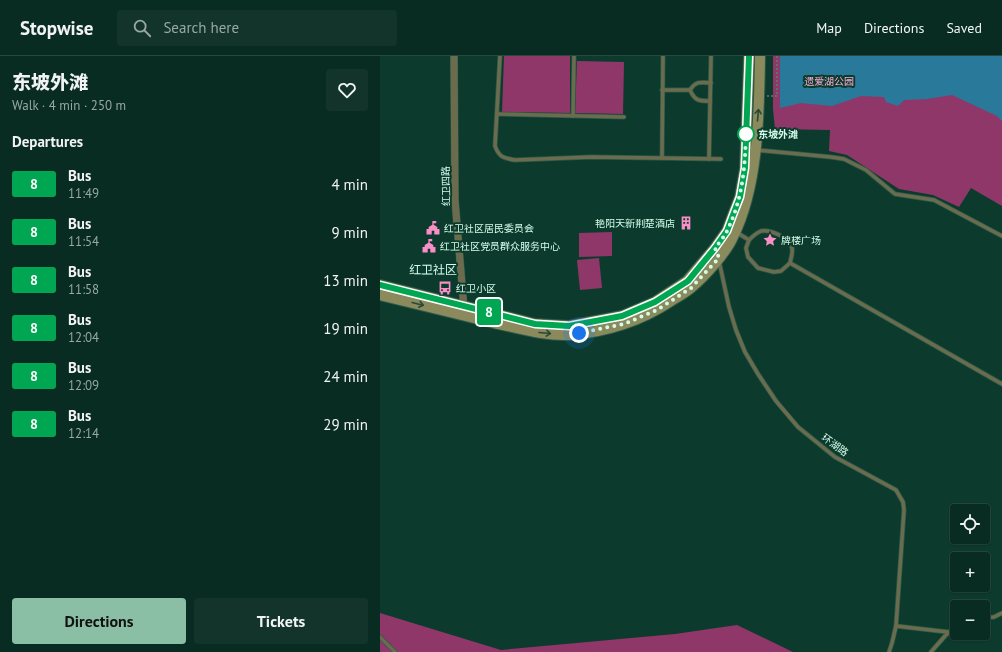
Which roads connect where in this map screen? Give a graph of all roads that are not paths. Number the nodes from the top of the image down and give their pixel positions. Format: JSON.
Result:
{"nodes":[{"id":1,"x":454,"y":56,"type":"edge"},
{"id":2,"x":500,"y":56,"type":"edge"},
{"id":3,"x":574,"y":56,"type":"edge"},
{"id":4,"x":663,"y":56,"type":"edge"},
{"id":5,"x":711,"y":56,"type":"edge"},
{"id":6,"x":749,"y":56,"type":"edge"},
{"id":7,"x":760,"y":56,"type":"edge"},
{"id":8,"x":711,"y":83,"type":"junction"},
{"id":9,"x":662,"y":90,"type":"junction"},
{"id":10,"x":690,"y":90,"type":"junction"},
{"id":11,"x":710,"y":101,"type":"junction"},
{"id":12,"x":497,"y":114,"type":"junction"},
{"id":13,"x":573,"y":116,"type":"junction"},
{"id":14,"x":624,"y":117,"type":"dead end"},
{"id":15,"x":750,"y":149,"type":"junction"},
{"id":16,"x":662,"y":158,"type":"junction"},
{"id":17,"x":709,"y":159,"type":"junction"},
{"id":18,"x":721,"y":159,"type":"dead end"},
{"id":19,"x":732,"y":230,"type":"junction"},
{"id":20,"x":1002,"y":236,"type":"edge"},
{"id":21,"x":749,"y":240,"type":"junction"},
{"id":22,"x":715,"y":248,"type":"junction"},
{"id":23,"x":719,"y":258,"type":"junction"},
{"id":24,"x":790,"y":263,"type":"junction"},
{"id":25,"x":380,"y":285,"type":"edge"},
{"id":26,"x":380,"y":295,"type":"edge"},
{"id":27,"x":464,"y":310,"type":"junction"},
{"id":28,"x":1002,"y":384,"type":"edge"},
{"id":29,"x":1002,"y":613,"type":"edge"},
{"id":30,"x":990,"y":618,"type":"edge"},
{"id":31,"x":896,"y":626,"type":"junction"},
{"id":32,"x":948,"y":632,"type":"joint"},
{"id":33,"x":380,"y":637,"type":"edge"},
{"id":34,"x":395,"y":652,"type":"edge"},
{"id":35,"x":889,"y":652,"type":"edge"},
{"id":36,"x":931,"y":652,"type":"edge"}],
"edges":[{"from":1,"to":27,"type":"street","name":"红卫四路"},
{"from":2,"to":12,"type":"lane"},
{"from":3,"to":13,"type":"lane"},
{"from":4,"to":9,"type":"lane"},
{"from":5,"to":8,"type":"lane"},
{"from":6,"to":15,"type":"main road"},
{"from":15,"to":7,"type":"main road","one_way":true},
{"from":8,"to":10,"type":"lane"},
{"from":8,"to":11,"type":"lane"},
{"from":9,"to":10,"type":"lane"},
{"from":9,"to":16,"type":"lane"},
{"from":10,"to":11,"type":"lane"},
{"from":11,"to":17,"type":"lane"},
{"from":12,"to":13,"type":"lane"},
{"from":12,"to":16,"type":"lane"},
{"from":13,"to":14,"type":"lane"},
{"from":15,"to":19,"type":"main road"},
{"from":15,"to":20,"type":"lane"},
{"from":16,"to":17,"type":"lane"},
{"from":17,"to":18,"type":"lane"},
{"from":19,"to":21,"type":"lane"},
{"from":19,"to":22,"type":"main road"},
{"from":19,"to":23,"type":"main road"},
{"from":21,"to":24,"type":"lane"},
{"from":21,"to":24,"type":"lane"},
{"from":22,"to":23,"type":"lane","name":"环湖路"},
{"from":22,"to":27,"type":"main road"},
{"from":27,"to":23,"type":"main road","one_way":true},
{"from":23,"to":31,"type":"lane","name":"环湖路"},
{"from":24,"to":28,"type":"lane"},
{"from":25,"to":27,"type":"main road"},
{"from":26,"to":27,"type":"main road","one_way":true},
{"from":29,"to":30,"type":"lane"},
{"from":31,"to":32,"type":"lane"},
{"from":31,"to":35,"type":"lane","name":"环湖路"},
{"from":32,"to":36,"type":"lane"},
{"from":33,"to":34,"type":"lane"}]}
